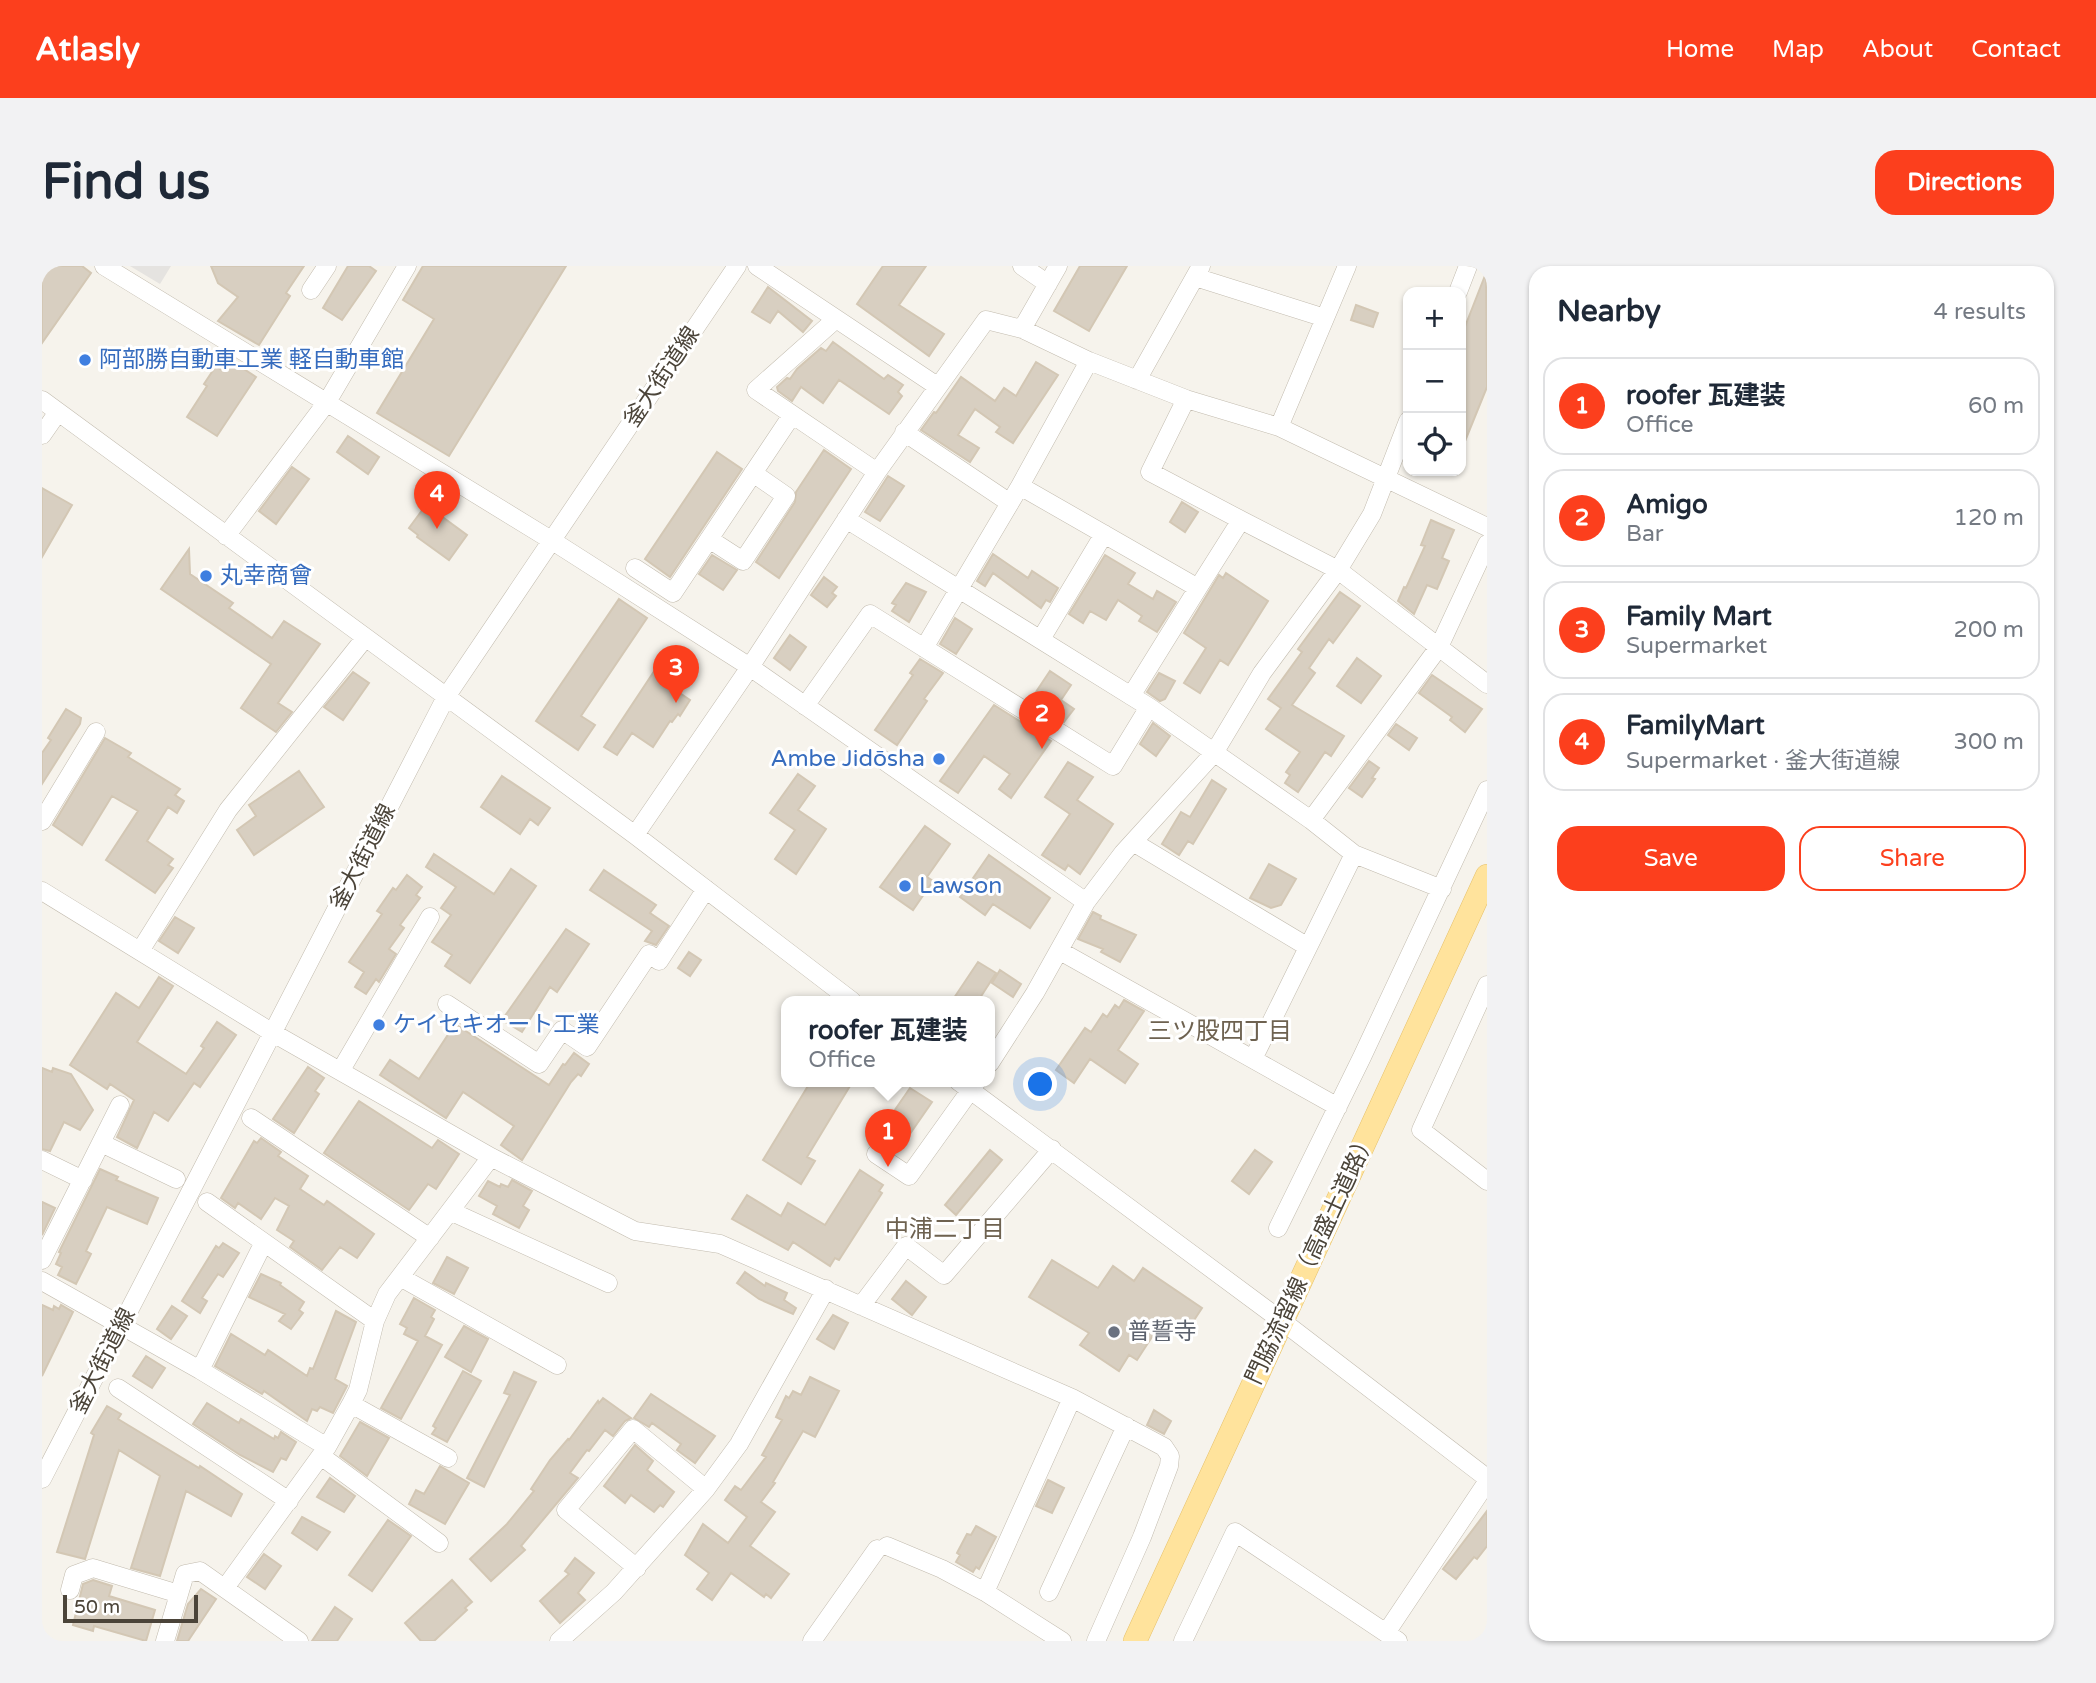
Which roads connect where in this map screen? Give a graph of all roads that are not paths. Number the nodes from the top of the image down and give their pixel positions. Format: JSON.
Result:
{"nodes":[{"id":1,"x":104,"y":266,"type":"edge"},
{"id":2,"x":327,"y":266,"type":"edge"},
{"id":3,"x":407,"y":266,"type":"edge"},
{"id":4,"x":737,"y":266,"type":"edge"},
{"id":5,"x":757,"y":266,"type":"edge"},
{"id":6,"x":1022,"y":266,"type":"edge"},
{"id":7,"x":1058,"y":266,"type":"edge"},
{"id":8,"x":1347,"y":266,"type":"edge"},
{"id":9,"x":1468,"y":266,"type":"edge"},
{"id":10,"x":1198,"y":272,"type":"edge"},
{"id":11,"x":1048,"y":284,"type":"junction"},
{"id":12,"x":1460,"y":287,"type":"edge"},
{"id":13,"x":312,"y":290,"type":"dead end"},
{"id":14,"x":1325,"y":318,"type":"junction"},
{"id":15,"x":836,"y":319,"type":"junction"},
{"id":16,"x":1022,"y":329,"type":"junction"},
{"id":17,"x":1089,"y":361,"type":"junction"},
{"id":18,"x":1137,"y":380,"type":"junction"},
{"id":19,"x":937,"y":386,"type":"junction"},
{"id":20,"x":1186,"y":399,"type":"junction"},
{"id":21,"x":42,"y":400,"type":"edge"},
{"id":22,"x":327,"y":402,"type":"junction"},
{"id":23,"x":58,"y":412,"type":"junction"},
{"id":24,"x":792,"y":415,"type":"junction"},
{"id":25,"x":1279,"y":427,"type":"junction"},
{"id":26,"x":904,"y":432,"type":"junction"},
{"id":27,"x":1403,"y":434,"type":"edge"},
{"id":28,"x":42,"y":435,"type":"edge"},
{"id":29,"x":877,"y":472,"type":"junction"},
{"id":30,"x":753,"y":473,"type":"junction"},
{"id":31,"x":1386,"y":480,"type":"junction"},
{"id":32,"x":1020,"y":486,"type":"junction"},
{"id":33,"x":1010,"y":503,"type":"junction"},
{"id":34,"x":846,"y":519,"type":"junction"},
{"id":35,"x":1241,"y":520,"type":"junction"},
{"id":36,"x":1487,"y":527,"type":"edge"},
{"id":37,"x":1104,"y":534,"type":"junction"},
{"id":38,"x":226,"y":536,"type":"junction"},
{"id":39,"x":709,"y":539,"type":"junction"},
{"id":40,"x":551,"y":540,"type":"junction"},
{"id":41,"x":1487,"y":544,"type":"edge"},
{"id":42,"x":635,"y":568,"type":"dead end"},
{"id":43,"x":1338,"y":570,"type":"junction"},
{"id":44,"x":959,"y":587,"type":"junction"},
{"id":45,"x":1198,"y":588,"type":"junction"},
{"id":46,"x":365,"y":638,"type":"junction"},
{"id":47,"x":1041,"y":639,"type":"junction"},
{"id":48,"x":924,"y":648,"type":"junction"},
{"id":49,"x":1439,"y":648,"type":"junction"},
{"id":50,"x":750,"y":667,"type":"junction"},
{"id":51,"x":1487,"y":684,"type":"edge"},
{"id":52,"x":1131,"y":696,"type":"junction"},
{"id":53,"x":446,"y":697,"type":"junction"},
{"id":54,"x":805,"y":706,"type":"junction"},
{"id":55,"x":1149,"y":707,"type":"junction"},
{"id":56,"x":96,"y":732,"type":"dead end"},
{"id":57,"x":1214,"y":753,"type":"junction"},
{"id":58,"x":1487,"y":790,"type":"edge"},
{"id":59,"x":1311,"y":820,"type":"junction"},
{"id":60,"x":42,"y":821,"type":"edge"},
{"id":61,"x":635,"y":835,"type":"junction"},
{"id":62,"x":1133,"y":842,"type":"junction"},
{"id":63,"x":1354,"y":854,"type":"junction"},
{"id":64,"x":1487,"y":876,"type":"edge"},
{"id":65,"x":1442,"y":889,"type":"junction"},
{"id":66,"x":706,"y":890,"type":"junction"},
{"id":67,"x":42,"y":891,"type":"edge"},
{"id":68,"x":1086,"y":902,"type":"junction"},
{"id":69,"x":430,"y":917,"type":"dead end"},
{"id":70,"x":1308,"y":947,"type":"junction"},
{"id":71,"x":141,"y":951,"type":"junction"},
{"id":72,"x":1060,"y":951,"type":"junction"},
{"id":73,"x":1487,"y":985,"type":"edge"},
{"id":74,"x":845,"y":996,"type":"edge"},
{"id":75,"x":447,"y":1003,"type":"dead end"},
{"id":76,"x":273,"y":1032,"type":"junction"},
{"id":77,"x":995,"y":1054,"type":"edge"},
{"id":78,"x":1253,"y":1059,"type":"junction"},
{"id":79,"x":341,"y":1070,"type":"junction"},
{"id":80,"x":967,"y":1087,"type":"edge"},
{"id":81,"x":973,"y":1087,"type":"edge"},
{"id":82,"x":120,"y":1105,"type":"dead end"},
{"id":83,"x":1338,"y":1107,"type":"junction"},
{"id":84,"x":251,"y":1118,"type":"dead end"},
{"id":85,"x":101,"y":1143,"type":"junction"},
{"id":86,"x":1052,"y":1149,"type":"junction"},
{"id":87,"x":876,"y":1154,"type":"dead end"},
{"id":88,"x":491,"y":1157,"type":"junction"},
{"id":89,"x":42,"y":1160,"type":"edge"},
{"id":90,"x":83,"y":1180,"type":"junction"},
{"id":91,"x":176,"y":1180,"type":"dead end"},
{"id":92,"x":1487,"y":1181,"type":"edge"},
{"id":93,"x":207,"y":1202,"type":"dead end"},
{"id":94,"x":450,"y":1211,"type":"junction"},
{"id":95,"x":1278,"y":1228,"type":"dead end"},
{"id":96,"x":429,"y":1238,"type":"junction"},
{"id":97,"x":263,"y":1244,"type":"junction"},
{"id":98,"x":42,"y":1260,"type":"edge"},
{"id":99,"x":400,"y":1277,"type":"junction"},
{"id":100,"x":42,"y":1282,"type":"edge"},
{"id":101,"x":608,"y":1283,"type":"dead end"},
{"id":102,"x":826,"y":1289,"type":"junction"},
{"id":103,"x":861,"y":1306,"type":"junction"},
{"id":104,"x":375,"y":1321,"type":"junction"},
{"id":105,"x":1282,"y":1321,"type":"junction"},
{"id":106,"x":121,"y":1326,"type":"junction"},
{"id":107,"x":557,"y":1365,"type":"dead end"},
{"id":108,"x":200,"y":1370,"type":"junction"},
{"id":109,"x":118,"y":1388,"type":"dead end"},
{"id":110,"x":1072,"y":1398,"type":"junction"},
{"id":111,"x":351,"y":1404,"type":"junction"},
{"id":112,"x":1126,"y":1426,"type":"junction"},
{"id":113,"x":324,"y":1452,"type":"junction"},
{"id":114,"x":449,"y":1458,"type":"dead end"},
{"id":115,"x":42,"y":1479,"type":"edge"},
{"id":116,"x":1487,"y":1480,"type":"edge"},
{"id":117,"x":706,"y":1489,"type":"junction"},
{"id":118,"x":289,"y":1501,"type":"junction"},
{"id":119,"x":439,"y":1543,"type":"dead end"},
{"id":120,"x":637,"y":1567,"type":"junction"},
{"id":121,"x":225,"y":1588,"type":"junction"},
{"id":122,"x":70,"y":1590,"type":"dead end"},
{"id":123,"x":985,"y":1592,"type":"junction"},
{"id":124,"x":1049,"y":1592,"type":"dead end"},
{"id":125,"x":179,"y":1594,"type":"junction"},
{"id":126,"x":1392,"y":1637,"type":"edge"},
{"id":127,"x":165,"y":1641,"type":"edge"},
{"id":128,"x":299,"y":1641,"type":"edge"},
{"id":129,"x":559,"y":1641,"type":"edge"},
{"id":130,"x":812,"y":1641,"type":"edge"},
{"id":131,"x":1062,"y":1641,"type":"edge"},
{"id":132,"x":1096,"y":1641,"type":"edge"},
{"id":133,"x":1135,"y":1641,"type":"edge"},
{"id":134,"x":1183,"y":1641,"type":"edge"}],
"edges":[{"from":1,"to":22,"type":"street"},
{"from":2,"to":13,"type":"street"},
{"from":3,"to":22,"type":"street"},
{"from":4,"to":40,"type":"street","name":"釜大街道線"},
{"from":5,"to":15,"type":"street"},
{"from":6,"to":11,"type":"street"},
{"from":7,"to":11,"type":"street"},
{"from":8,"to":14,"type":"street"},
{"from":9,"to":12,"type":"street"},
{"from":10,"to":14,"type":"street"},
{"from":10,"to":18,"type":"street"},
{"from":11,"to":16,"type":"street"},
{"from":14,"to":25,"type":"street"},
{"from":15,"to":19,"type":"street"},
{"from":15,"to":24,"type":"street"},
{"from":16,"to":17,"type":"street"},
{"from":16,"to":19,"type":"street"},
{"from":17,"to":18,"type":"street"},
{"from":17,"to":32,"type":"street"},
{"from":18,"to":20,"type":"street"},
{"from":19,"to":26,"type":"street"},
{"from":20,"to":25,"type":"street"},
{"from":20,"to":35,"type":"street"},
{"from":21,"to":23,"type":"street"},
{"from":22,"to":38,"type":"street"},
{"from":22,"to":40,"type":"street"},
{"from":23,"to":28,"type":"street"},
{"from":23,"to":38,"type":"street"},
{"from":24,"to":29,"type":"street"},
{"from":24,"to":30,"type":"street"},
{"from":25,"to":31,"type":"street"},
{"from":26,"to":29,"type":"street"},
{"from":26,"to":33,"type":"street"},
{"from":27,"to":31,"type":"street"},
{"from":29,"to":34,"type":"street"},
{"from":30,"to":39,"type":"street"},
{"from":30,"to":39,"type":"street"},
{"from":31,"to":36,"type":"street"},
{"from":31,"to":43,"type":"street"},
{"from":32,"to":33,"type":"street"},
{"from":32,"to":37,"type":"street"},
{"from":33,"to":44,"type":"street"},
{"from":34,"to":44,"type":"street"},
{"from":34,"to":50,"type":"street"},
{"from":35,"to":43,"type":"street"},
{"from":35,"to":45,"type":"street"},
{"from":37,"to":45,"type":"street"},
{"from":37,"to":47,"type":"street"},
{"from":38,"to":46,"type":"street"},
{"from":39,"to":42,"type":"street"},
{"from":40,"to":50,"type":"street"},
{"from":40,"to":53,"type":"street","name":"釜大街道線"},
{"from":41,"to":49,"type":"street"},
{"from":43,"to":49,"type":"street"},
{"from":43,"to":57,"type":"street"},
{"from":44,"to":47,"type":"street"},
{"from":44,"to":48,"type":"street"},
{"from":45,"to":52,"type":"street"},
{"from":46,"to":53,"type":"street"},
{"from":46,"to":71,"type":"street"},
{"from":47,"to":52,"type":"street"},
{"from":48,"to":54,"type":"street"},
{"from":48,"to":55,"type":"street"},
{"from":49,"to":51,"type":"street"},
{"from":49,"to":59,"type":"street"},
{"from":50,"to":54,"type":"street"},
{"from":50,"to":61,"type":"street"},
{"from":52,"to":55,"type":"street"},
{"from":53,"to":61,"type":"street"},
{"from":53,"to":76,"type":"street","name":"釜大街道線"},
{"from":54,"to":68,"type":"street"},
{"from":55,"to":57,"type":"street"},
{"from":56,"to":60,"type":"street"},
{"from":57,"to":59,"type":"street"},
{"from":57,"to":62,"type":"street"},
{"from":58,"to":65,"type":"street"},
{"from":59,"to":63,"type":"street"},
{"from":61,"to":66,"type":"street"},
{"from":62,"to":68,"type":"street"},
{"from":62,"to":70,"type":"street"},
{"from":63,"to":65,"type":"street"},
{"from":63,"to":70,"type":"street"},
{"from":64,"to":105,"type":"main road","name":"門脇流留線（高盛土道路）"},
{"from":65,"to":83,"type":"street"},
{"from":66,"to":74,"type":"street"},
{"from":66,"to":75,"type":"street"},
{"from":67,"to":71,"type":"street"},
{"from":68,"to":72,"type":"street"},
{"from":69,"to":79,"type":"street"},
{"from":70,"to":78,"type":"street"},
{"from":71,"to":76,"type":"street"},
{"from":72,"to":77,"type":"street"},
{"from":72,"to":78,"type":"street"},
{"from":73,"to":92,"type":"street"},
{"from":76,"to":79,"type":"street"},
{"from":76,"to":106,"type":"street","name":"釜大街道線"},
{"from":78,"to":83,"type":"street"},
{"from":79,"to":88,"type":"street"},
{"from":80,"to":87,"type":"street"},
{"from":81,"to":86,"type":"street"},
{"from":82,"to":85,"type":"street"},
{"from":83,"to":95,"type":"street"},
{"from":84,"to":96,"type":"street"},
{"from":85,"to":90,"type":"street"},
{"from":85,"to":91,"type":"street"},
{"from":86,"to":103,"type":"street"},
{"from":86,"to":105,"type":"street"},
{"from":88,"to":94,"type":"street"},
{"from":88,"to":102,"type":"street"},
{"from":89,"to":90,"type":"street"},
{"from":90,"to":98,"type":"street"},
{"from":93,"to":97,"type":"street"},
{"from":94,"to":96,"type":"street"},
{"from":94,"to":101,"type":"street"},
{"from":96,"to":99,"type":"street"},
{"from":97,"to":104,"type":"street"},
{"from":97,"to":108,"type":"street"},
{"from":99,"to":104,"type":"street"},
{"from":99,"to":107,"type":"street"},
{"from":100,"to":106,"type":"street"},
{"from":102,"to":103,"type":"street"},
{"from":102,"to":117,"type":"street"},
{"from":103,"to":110,"type":"street"},
{"from":104,"to":111,"type":"street"},
{"from":105,"to":116,"type":"street"},
{"from":105,"to":133,"type":"main road","name":"門脇流留線（高盛土道路）"},
{"from":106,"to":108,"type":"street"},
{"from":106,"to":115,"type":"street","name":"釜大街道線"},
{"from":108,"to":113,"type":"street"},
{"from":109,"to":118,"type":"street"},
{"from":110,"to":112,"type":"street"},
{"from":110,"to":123,"type":"street"},
{"from":111,"to":113,"type":"street"},
{"from":111,"to":114,"type":"street"},
{"from":112,"to":124,"type":"street"},
{"from":112,"to":132,"type":"street"},
{"from":113,"to":118,"type":"street"},
{"from":113,"to":119,"type":"street"},
{"from":116,"to":126,"type":"street"},
{"from":117,"to":120,"type":"street"},
{"from":117,"to":120,"type":"street"},
{"from":118,"to":121,"type":"street"},
{"from":120,"to":129,"type":"street"},
{"from":121,"to":125,"type":"street"},
{"from":121,"to":128,"type":"street"},
{"from":122,"to":125,"type":"street"},
{"from":123,"to":130,"type":"street"},
{"from":123,"to":131,"type":"street"},
{"from":125,"to":127,"type":"street"},
{"from":126,"to":134,"type":"street"}]}
